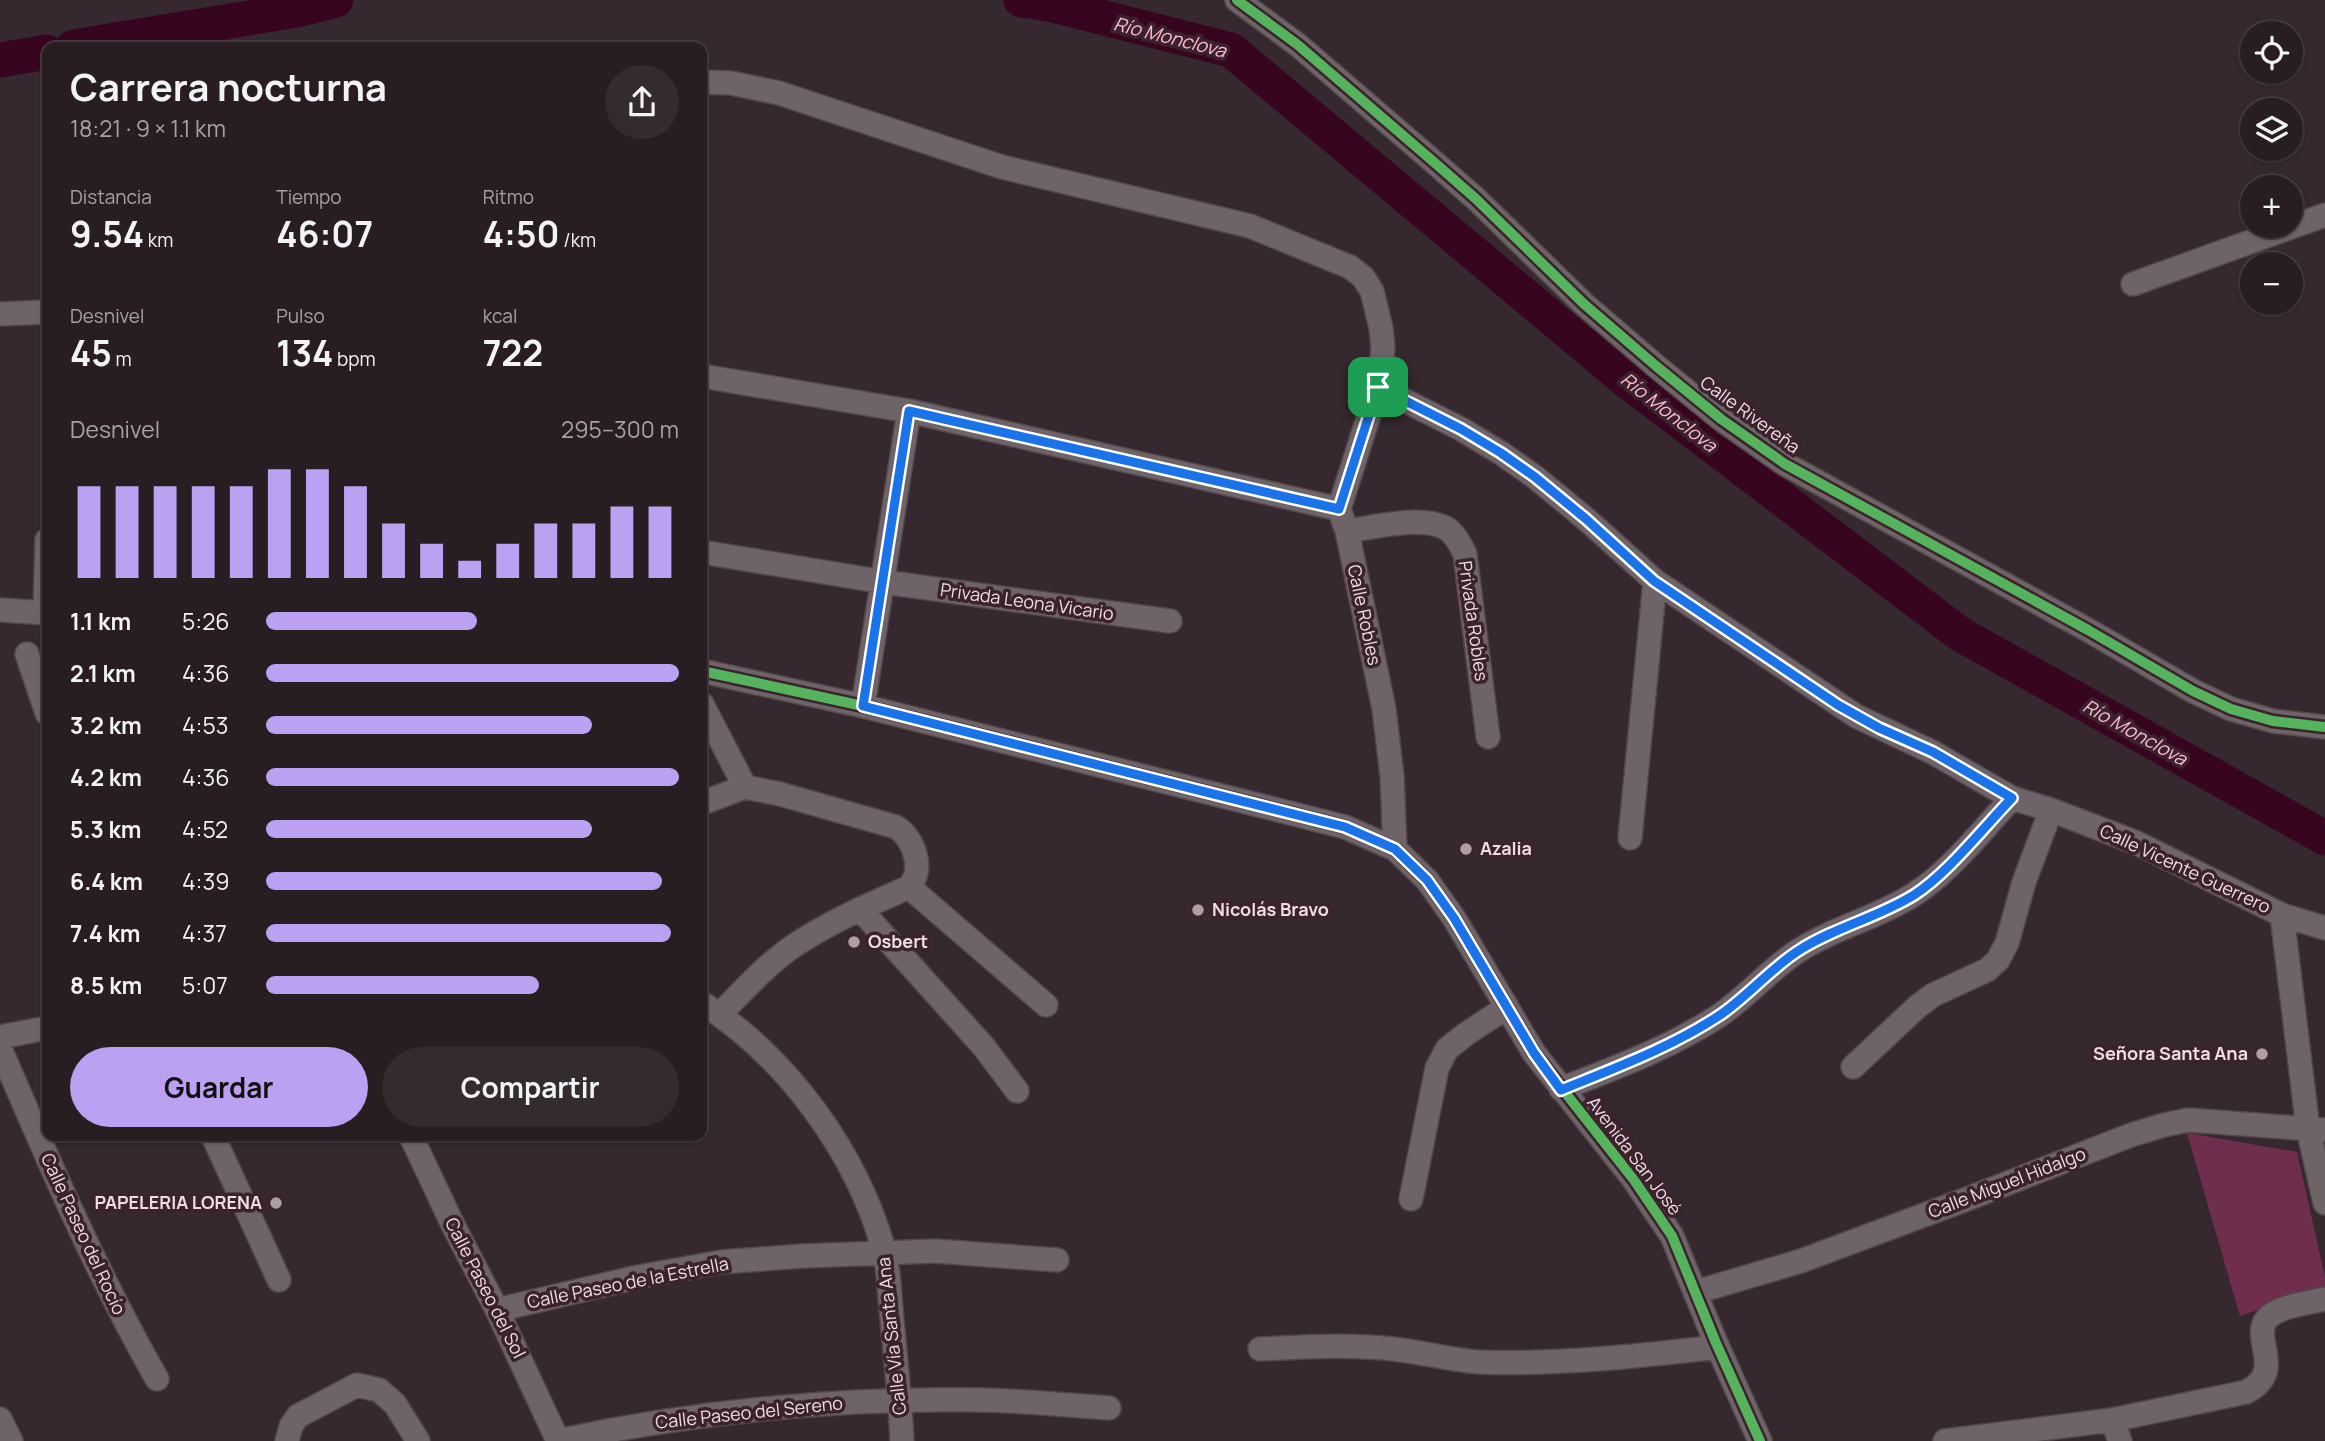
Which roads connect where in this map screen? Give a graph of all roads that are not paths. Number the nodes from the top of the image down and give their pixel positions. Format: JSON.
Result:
{"nodes":[{"id":1,"x":1237,"y":0,"type":"edge"},
{"id":2,"x":707,"y":82,"type":"edge"},
{"id":3,"x":2325,"y":215,"type":"edge"},
{"id":4,"x":2133,"y":284,"type":"dead end"},
{"id":5,"x":42,"y":312,"type":"edge"},
{"id":6,"x":0,"y":314,"type":"edge"},
{"id":7,"x":707,"y":377,"type":"edge"},
{"id":8,"x":1378,"y":387,"type":"junction"},
{"id":9,"x":909,"y":411,"type":"junction"},
{"id":10,"x":1339,"y":509,"type":"junction"},
{"id":11,"x":1347,"y":531,"type":"junction"},
{"id":12,"x":707,"y":553,"type":"edge"},
{"id":13,"x":1654,"y":581,"type":"junction"},
{"id":14,"x":884,"y":582,"type":"junction"},
{"id":15,"x":0,"y":610,"type":"edge"},
{"id":16,"x":42,"y":613,"type":"edge"},
{"id":17,"x":1170,"y":621,"type":"dead end"},
{"id":18,"x":27,"y":654,"type":"dead end"},
{"id":19,"x":707,"y":672,"type":"edge"},
{"id":20,"x":42,"y":698,"type":"edge"},
{"id":21,"x":863,"y":706,"type":"junction"},
{"id":22,"x":707,"y":714,"type":"edge"},
{"id":23,"x":2325,"y":727,"type":"edge"},
{"id":24,"x":1488,"y":737,"type":"dead end"},
{"id":25,"x":745,"y":787,"type":"junction"},
{"id":26,"x":2012,"y":798,"type":"junction"},
{"id":27,"x":707,"y":801,"type":"edge"},
{"id":28,"x":2051,"y":810,"type":"junction"},
{"id":29,"x":1630,"y":838,"type":"dead end"},
{"id":30,"x":1395,"y":849,"type":"junction"},
{"id":31,"x":909,"y":887,"type":"junction"},
{"id":32,"x":860,"y":909,"type":"junction"},
{"id":33,"x":2282,"y":915,"type":"junction"},
{"id":34,"x":2325,"y":928,"type":"edge"},
{"id":35,"x":1046,"y":1004,"type":"dead end"},
{"id":36,"x":1507,"y":1007,"type":"junction"},
{"id":37,"x":711,"y":1009,"type":"edge"},
{"id":38,"x":42,"y":1029,"type":"edge"},
{"id":39,"x":0,"y":1037,"type":"edge"},
{"id":40,"x":0,"y":1048,"type":"edge"},
{"id":41,"x":1853,"y":1067,"type":"dead end"},
{"id":42,"x":1561,"y":1090,"type":"junction"},
{"id":43,"x":1017,"y":1091,"type":"dead end"},
{"id":44,"x":2316,"y":1130,"type":"edge"},
{"id":45,"x":215,"y":1141,"type":"edge"},
{"id":46,"x":413,"y":1141,"type":"edge"},
{"id":47,"x":1410,"y":1199,"type":"dead end"},
{"id":48,"x":2325,"y":1203,"type":"edge"},
{"id":49,"x":885,"y":1253,"type":"junction"},
{"id":50,"x":1057,"y":1260,"type":"dead end"},
{"id":51,"x":279,"y":1280,"type":"dead end"},
{"id":52,"x":1696,"y":1292,"type":"junction"},
{"id":53,"x":2325,"y":1299,"type":"edge"},
{"id":54,"x":497,"y":1310,"type":"junction"},
{"id":55,"x":1718,"y":1347,"type":"junction"},
{"id":56,"x":1260,"y":1349,"type":"dead end"},
{"id":57,"x":157,"y":1379,"type":"dead end"},
{"id":58,"x":900,"y":1400,"type":"junction"},
{"id":59,"x":1109,"y":1408,"type":"dead end"},
{"id":60,"x":2116,"y":1431,"type":"edge"},
{"id":61,"x":287,"y":1441,"type":"edge"},
{"id":62,"x":418,"y":1441,"type":"edge"},
{"id":63,"x":558,"y":1441,"type":"edge"},
{"id":64,"x":902,"y":1441,"type":"edge"},
{"id":65,"x":1760,"y":1441,"type":"edge"},
{"id":66,"x":1945,"y":1441,"type":"edge"}],
"edges":[{"from":1,"to":23,"type":"street","name":"Calle Rivereña"},
{"from":2,"to":8,"type":"street"},
{"from":3,"to":4,"type":"street"},
{"from":5,"to":6,"type":"street"},
{"from":7,"to":9,"type":"street"},
{"from":8,"to":10,"type":"street"},
{"from":8,"to":13,"type":"street","name":"Calle Vicente Guerrero"},
{"from":9,"to":10,"type":"street"},
{"from":9,"to":14,"type":"street"},
{"from":10,"to":11,"type":"street","name":"Calle Robles"},
{"from":11,"to":24,"type":"street","name":"Privada Robles"},
{"from":11,"to":30,"type":"street","name":"Calle Robles"},
{"from":12,"to":14,"type":"street","name":"Privada Leona Vicario"},
{"from":13,"to":26,"type":"street","name":"Calle Vicente Guerrero"},
{"from":13,"to":29,"type":"street"},
{"from":14,"to":17,"type":"street","name":"Privada Leona Vicario"},
{"from":14,"to":21,"type":"street"},
{"from":15,"to":16,"type":"street"},
{"from":18,"to":20,"type":"street"},
{"from":19,"to":21,"type":"street","name":"Avenida San José"},
{"from":21,"to":30,"type":"street","name":"Avenida San José"},
{"from":22,"to":25,"type":"street"},
{"from":25,"to":27,"type":"street"},
{"from":25,"to":31,"type":"street"},
{"from":26,"to":28,"type":"street","name":"Calle Vicente Guerrero"},
{"from":26,"to":42,"type":"street"},
{"from":28,"to":33,"type":"street","name":"Calle Vicente Guerrero"},
{"from":28,"to":41,"type":"street"},
{"from":30,"to":36,"type":"street","name":"Avenida San José"},
{"from":31,"to":32,"type":"street"},
{"from":31,"to":35,"type":"street"},
{"from":32,"to":37,"type":"street"},
{"from":32,"to":43,"type":"street"},
{"from":33,"to":34,"type":"street","name":"Calle Vicente Guerrero"},
{"from":33,"to":44,"type":"street","name":"Calle Vicente Guerrero"},
{"from":36,"to":42,"type":"street","name":"Avenida San José"},
{"from":36,"to":47,"type":"street"},
{"from":37,"to":49,"type":"street","name":"Calle Vía Santa Ana"},
{"from":38,"to":39,"type":"street"},
{"from":40,"to":57,"type":"street","name":"Calle Paseo del Rocío"},
{"from":42,"to":52,"type":"street","name":"Avenida San José"},
{"from":44,"to":48,"type":"street","name":"Calle Vicente Guerrero"},
{"from":44,"to":52,"type":"street","name":"Calle Miguel Hidalgo"},
{"from":45,"to":51,"type":"street"},
{"from":46,"to":54,"type":"street","name":"Calle Paseo del Sol"},
{"from":49,"to":50,"type":"street","name":"Calle Paseo de la Estrella"},
{"from":49,"to":54,"type":"street","name":"Calle Paseo de la Estrella"},
{"from":49,"to":58,"type":"street","name":"Calle Vía Santa Ana"},
{"from":52,"to":55,"type":"street","name":"Avenida San José"},
{"from":53,"to":60,"type":"street"},
{"from":54,"to":63,"type":"street","name":"Calle Paseo del Sol"},
{"from":55,"to":56,"type":"street"},
{"from":55,"to":65,"type":"street","name":"Avenida San José"},
{"from":58,"to":59,"type":"street","name":"Calle Paseo del Sereno"},
{"from":58,"to":63,"type":"street","name":"Calle Paseo del Sereno"},
{"from":58,"to":64,"type":"street","name":"Calle Vía Santa Ana"},
{"from":60,"to":66,"type":"street"},
{"from":61,"to":62,"type":"street"}]}
